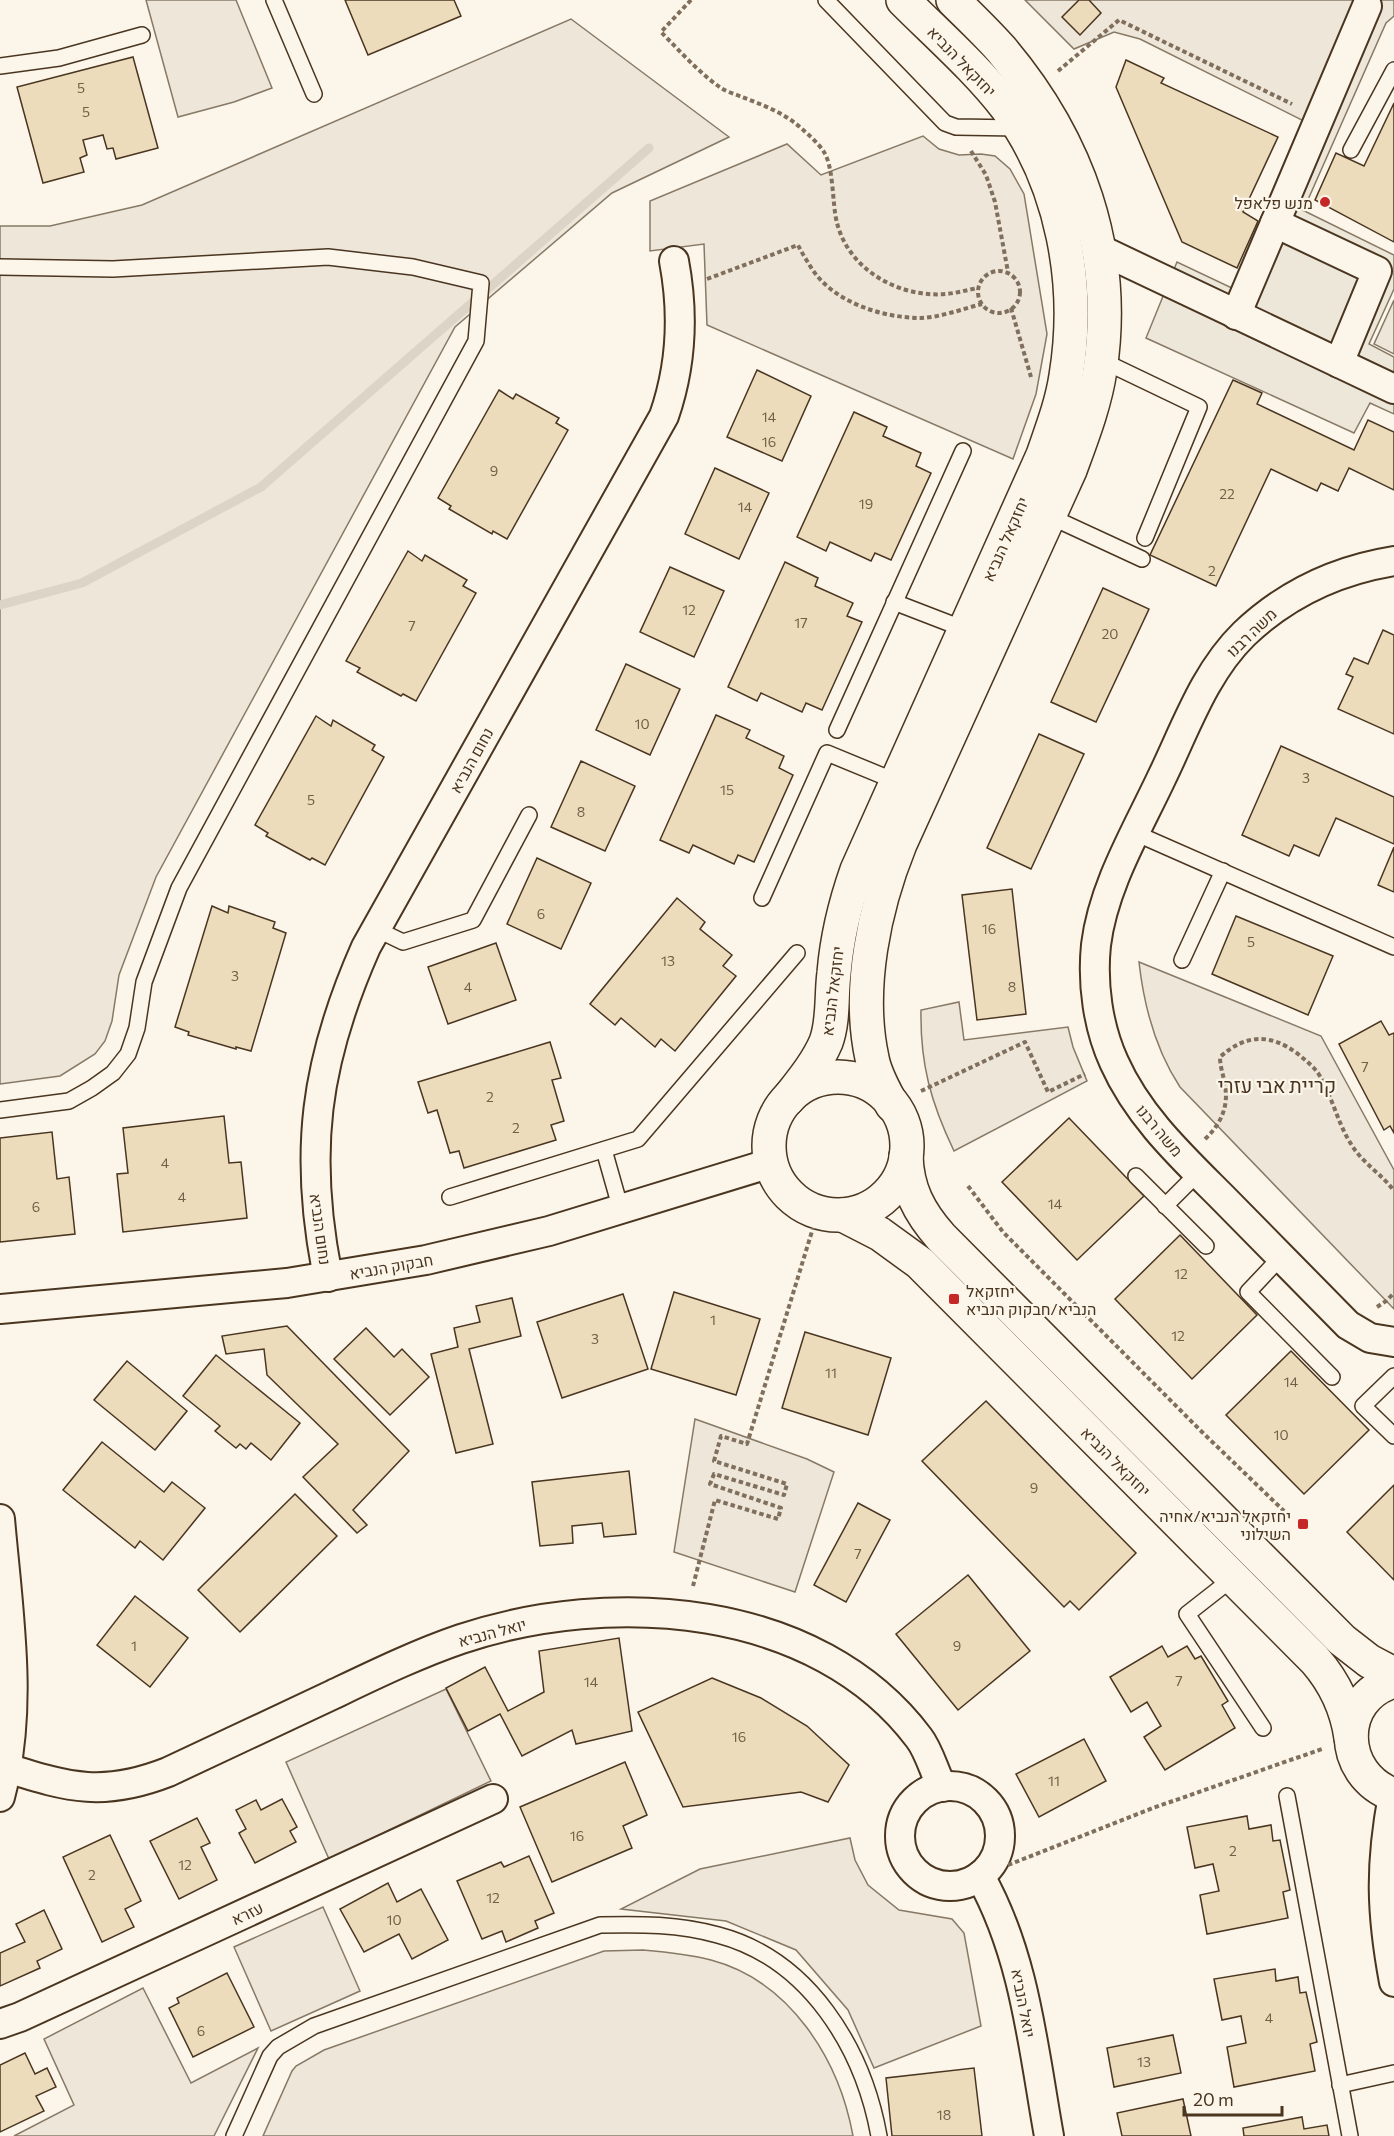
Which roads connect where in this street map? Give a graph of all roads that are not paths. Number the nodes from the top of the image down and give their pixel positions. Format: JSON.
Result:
{"nodes":[{"id":1,"x":274,"y":0,"type":"edge"},
{"id":2,"x":826,"y":0,"type":"edge"},
{"id":3,"x":903,"y":0,"type":"edge"},
{"id":4,"x":953,"y":0,"type":"edge"},
{"id":5,"x":1367,"y":6,"type":"dead end"},
{"id":6,"x":142,"y":35,"type":"dead end"},
{"id":7,"x":0,"y":66,"type":"edge"},
{"id":8,"x":1394,"y":70,"type":"edge"},
{"id":9,"x":314,"y":94,"type":"dead end"},
{"id":10,"x":1020,"y":128,"type":"junction"},
{"id":11,"x":1352,"y":150,"type":"dead end"},
{"id":12,"x":1275,"y":223,"type":"junction"},
{"id":13,"x":1099,"y":249,"type":"junction"},
{"id":14,"x":674,"y":261,"type":"dead end"},
{"id":15,"x":0,"y":267,"type":"edge"},
{"id":16,"x":1236,"y":315,"type":"junction"},
{"id":17,"x":1101,"y":360,"type":"junction"},
{"id":18,"x":1339,"y":363,"type":"junction"},
{"id":19,"x":1394,"y":389,"type":"edge"},
{"id":20,"x":963,"y":451,"type":"dead end"},
{"id":21,"x":1049,"y":516,"type":"junction"},
{"id":22,"x":1145,"y":538,"type":"dead end"},
{"id":23,"x":1142,"y":559,"type":"dead end"},
{"id":24,"x":1394,"y":561,"type":"edge"},
{"id":25,"x":894,"y":602,"type":"junction"},
{"id":26,"x":964,"y":629,"type":"junction"},
{"id":27,"x":837,"y":730,"type":"dead end"},
{"id":28,"x":895,"y":781,"type":"junction"},
{"id":29,"x":529,"y":815,"type":"dead end"},
{"id":30,"x":1136,"y":833,"type":"junction"},
{"id":31,"x":1223,"y":871,"type":"junction"},
{"id":32,"x":762,"y":898,"type":"dead end"},
{"id":33,"x":376,"y":929,"type":"junction"},
{"id":34,"x":1394,"y":947,"type":"edge"},
{"id":35,"x":797,"y":953,"type":"dead end"},
{"id":36,"x":1182,"y":960,"type":"dead end"},
{"id":37,"x":788,"y":1099,"type":"junction"},
{"id":38,"x":892,"y":1104,"type":"junction"},
{"id":39,"x":0,"y":1110,"type":"edge"},
{"id":40,"x":604,"y":1150,"type":"junction"},
{"id":41,"x":906,"y":1156,"type":"junction"},
{"id":42,"x":771,"y":1163,"type":"junction"},
{"id":43,"x":1192,"y":1166,"type":"junction"},
{"id":44,"x":1136,"y":1176,"type":"dead end"},
{"id":45,"x":450,"y":1197,"type":"dead end"},
{"id":46,"x":1166,"y":1206,"type":"junction"},
{"id":47,"x":621,"y":1210,"type":"junction"},
{"id":48,"x":831,"y":1214,"type":"junction"},
{"id":49,"x":1206,"y":1246,"type":"dead end"},
{"id":50,"x":1281,"y":1257,"type":"junction"},
{"id":51,"x":328,"y":1277,"type":"junction"},
{"id":52,"x":0,"y":1309,"type":"edge"},
{"id":53,"x":1394,"y":1342,"type":"edge"},
{"id":54,"x":1394,"y":1376,"type":"edge"},
{"id":55,"x":1332,"y":1377,"type":"dead end"},
{"id":56,"x":1394,"y":1436,"type":"edge"},
{"id":57,"x":0,"y":1519,"type":"edge"},
{"id":58,"x":1233,"y":1578,"type":"junction"},
{"id":59,"x":1394,"y":1674,"type":"edge"},
{"id":60,"x":1394,"y":1681,"type":"edge"},
{"id":61,"x":1263,"y":1728,"type":"dead end"},
{"id":62,"x":1351,"y":1738,"type":"junction"},
{"id":63,"x":7,"y":1768,"type":"junction"},
{"id":64,"x":942,"y":1787,"type":"junction"},
{"id":65,"x":1393,"y":1795,"type":"edge"},
{"id":66,"x":1287,"y":1796,"type":"dead end"},
{"id":67,"x":0,"y":1797,"type":"edge"},
{"id":68,"x":493,"y":1799,"type":"dead end"},
{"id":69,"x":980,"y":1876,"type":"junction"},
{"id":70,"x":1391,"y":1945,"type":"edge"},
{"id":71,"x":1394,"y":1982,"type":"edge"},
{"id":72,"x":0,"y":2024,"type":"edge"},
{"id":73,"x":1394,"y":2073,"type":"edge"},
{"id":74,"x":1341,"y":2085,"type":"junction"},
{"id":75,"x":234,"y":2136,"type":"edge"},
{"id":76,"x":879,"y":2136,"type":"edge"},
{"id":77,"x":1049,"y":2136,"type":"edge"},
{"id":78,"x":1350,"y":2136,"type":"edge"}],
"edges":[{"from":1,"to":9,"type":"lane"},
{"from":2,"to":10,"type":"lane"},
{"from":3,"to":10,"type":"street","name":"יחזקאל הנביא"},
{"from":4,"to":13,"type":"street","name":"יחזקאל הנביא"},
{"from":5,"to":12,"type":"street"},
{"from":6,"to":7,"type":"lane"},
{"from":8,"to":11,"type":"lane"},
{"from":10,"to":26,"type":"street","name":"יחזקאל הנביא"},
{"from":12,"to":16,"type":"street"},
{"from":12,"to":18,"type":"street"},
{"from":13,"to":16,"type":"street"},
{"from":13,"to":17,"type":"street","name":"יחזקאל הנביא"},
{"from":14,"to":33,"type":"street","name":"נחום הנביא"},
{"from":15,"to":39,"type":"lane"},
{"from":16,"to":18,"type":"street"},
{"from":17,"to":21,"type":"street","name":"יחזקאל הנביא"},
{"from":17,"to":22,"type":"lane"},
{"from":18,"to":19,"type":"street"},
{"from":20,"to":25,"type":"lane"},
{"from":21,"to":23,"type":"lane"},
{"from":21,"to":38,"type":"street","name":"יחזקאל הנביא"},
{"from":24,"to":30,"type":"street","name":"משה רבנו"},
{"from":25,"to":26,"type":"lane"},
{"from":25,"to":27,"type":"lane"},
{"from":26,"to":28,"type":"street","name":"יחזקאל הנביא"},
{"from":28,"to":32,"type":"lane"},
{"from":28,"to":37,"type":"street","name":"יחזקאל הנביא"},
{"from":29,"to":33,"type":"lane"},
{"from":30,"to":31,"type":"lane"},
{"from":30,"to":43,"type":"street","name":"משה רבנו"},
{"from":31,"to":34,"type":"lane"},
{"from":31,"to":36,"type":"lane"},
{"from":33,"to":51,"type":"street","name":"נחום הנביא"},
{"from":35,"to":40,"type":"lane"},
{"from":37,"to":38,"type":"street"},
{"from":37,"to":42,"type":"street"},
{"from":38,"to":41,"type":"street"},
{"from":40,"to":45,"type":"lane"},
{"from":40,"to":47,"type":"lane"},
{"from":41,"to":48,"type":"street"},
{"from":41,"to":59,"type":"street","name":"יחזקאל הנביא"},
{"from":42,"to":47,"type":"street","name":"חבקוק הנביא"},
{"from":42,"to":48,"type":"street"},
{"from":43,"to":46,"type":"lane"},
{"from":43,"to":50,"type":"street","name":"משה רבנו"},
{"from":44,"to":46,"type":"lane"},
{"from":46,"to":49,"type":"lane"},
{"from":47,"to":51,"type":"street","name":"חבקוק הנביא"},
{"from":48,"to":58,"type":"street","name":"יחזקאל הנביא"},
{"from":50,"to":53,"type":"street","name":"משה רבנו"},
{"from":50,"to":55,"type":"lane"},
{"from":51,"to":52,"type":"street","name":"חבקוק הנביא"},
{"from":54,"to":56,"type":"lane"},
{"from":57,"to":63,"type":"street"},
{"from":58,"to":61,"type":"lane"},
{"from":58,"to":62,"type":"street","name":"יחזקאל הנביא"},
{"from":60,"to":62,"type":"street"},
{"from":62,"to":65,"type":"street","name":"יחזקאל הנביא"},
{"from":63,"to":64,"type":"street","name":"יואל הנביא"},
{"from":63,"to":67,"type":"street"},
{"from":64,"to":69,"type":"street"},
{"from":64,"to":69,"type":"street"},
{"from":65,"to":70,"type":"street"},
{"from":66,"to":74,"type":"lane"},
{"from":68,"to":72,"type":"street","name":"עזרא"},
{"from":69,"to":77,"type":"street","name":"יואל הנביא"},
{"from":70,"to":71,"type":"street"},
{"from":73,"to":74,"type":"lane"},
{"from":74,"to":78,"type":"lane"},
{"from":75,"to":76,"type":"lane"}]}
